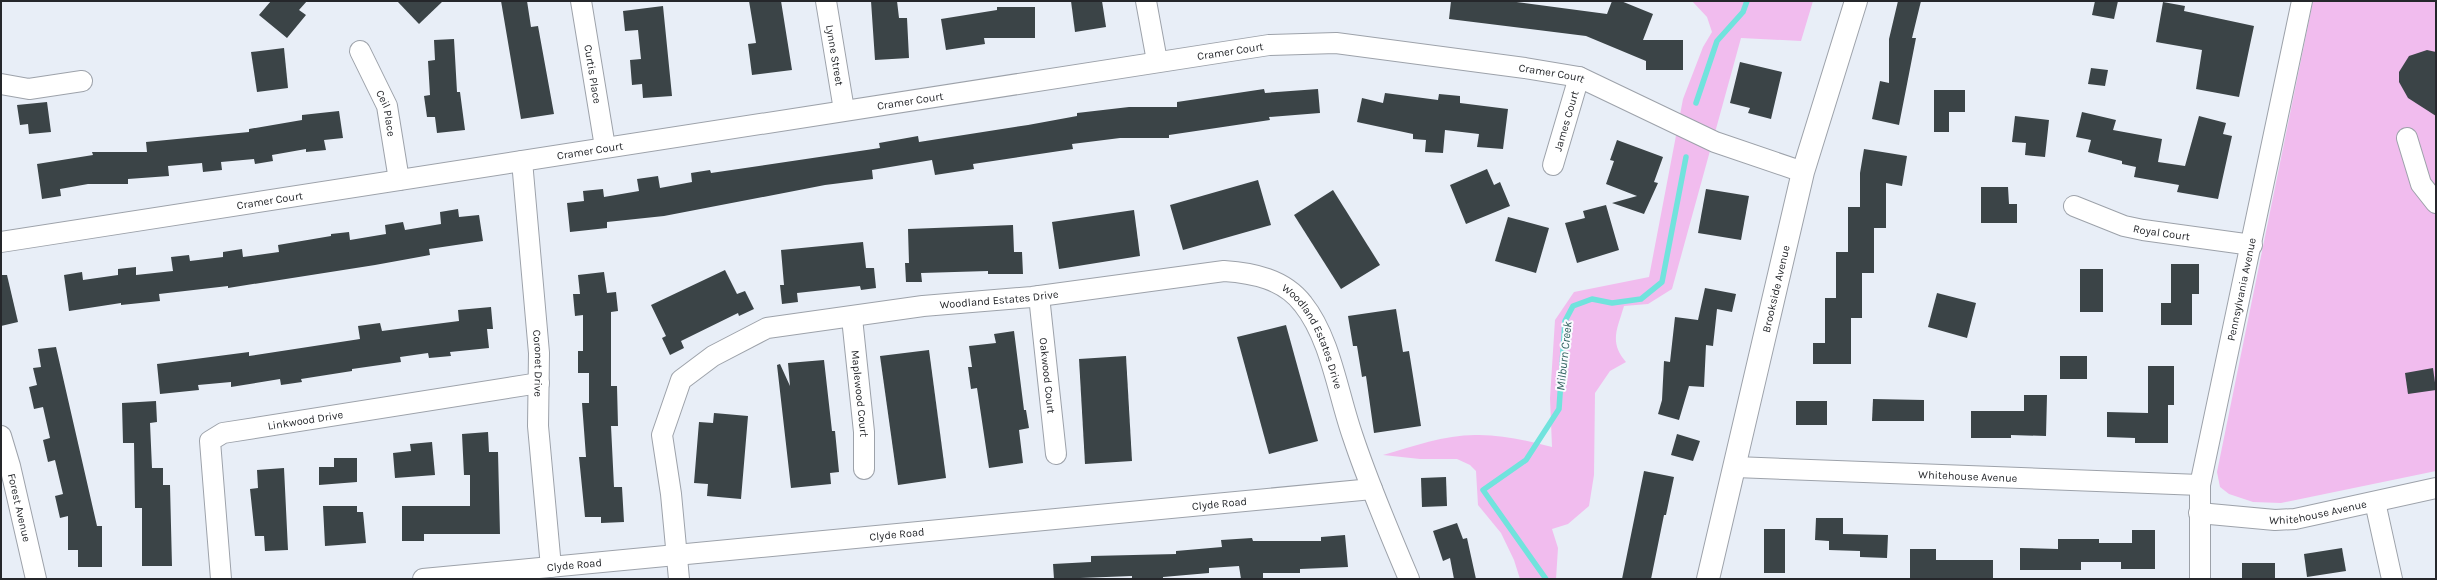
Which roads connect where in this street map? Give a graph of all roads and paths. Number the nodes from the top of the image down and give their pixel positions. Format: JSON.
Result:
{"nodes":[{"id":1,"x":581,"y":1,"type":"edge"},
{"id":2,"x":826,"y":1,"type":"edge"},
{"id":3,"x":1146,"y":1,"type":"edge"},
{"id":4,"x":1856,"y":1,"type":"edge"},
{"id":5,"x":2302,"y":1,"type":"edge"},
{"id":6,"x":360,"y":51,"type":"dead end"},
{"id":7,"x":1157,"y":61,"type":"junction"},
{"id":8,"x":1579,"y":77,"type":"junction"},
{"id":9,"x":82,"y":81,"type":"dead end"},
{"id":10,"x":1,"y":84,"type":"edge"},
{"id":11,"x":844,"y":110,"type":"junction"},
{"id":12,"x":2407,"y":138,"type":"dead end"},
{"id":13,"x":606,"y":148,"type":"junction"},
{"id":14,"x":522,"y":161,"type":"junction"},
{"id":15,"x":1553,"y":165,"type":"dead end"},
{"id":16,"x":1803,"y":172,"type":"junction"},
{"id":17,"x":398,"y":180,"type":"junction"},
{"id":18,"x":2436,"y":203,"type":"edge"},
{"id":19,"x":2074,"y":206,"type":"dead end"},
{"id":20,"x":1,"y":242,"type":"edge"},
{"id":21,"x":2252,"y":245,"type":"junction"},
{"id":22,"x":1039,"y":296,"type":"junction"},
{"id":23,"x":852,"y":318,"type":"junction"},
{"id":24,"x":539,"y":383,"type":"junction"},
{"id":25,"x":1,"y":436,"type":"edge"},
{"id":26,"x":1056,"y":454,"type":"dead end"},
{"id":27,"x":1735,"y":467,"type":"junction"},
{"id":28,"x":864,"y":469,"type":"dead end"},
{"id":29,"x":2200,"y":485,"type":"junction"},
{"id":30,"x":2436,"y":488,"type":"edge"},
{"id":31,"x":1372,"y":489,"type":"junction"},
{"id":32,"x":2375,"y":502,"type":"junction"},
{"id":33,"x":2199,"y":513,"type":"junction"},
{"id":34,"x":679,"y":555,"type":"junction"},
{"id":35,"x":551,"y":567,"type":"junction"},
{"id":36,"x":36,"y":579,"type":"edge"},
{"id":37,"x":221,"y":579,"type":"edge"},
{"id":38,"x":422,"y":579,"type":"edge"},
{"id":39,"x":679,"y":579,"type":"edge"},
{"id":40,"x":1408,"y":579,"type":"edge"},
{"id":41,"x":1708,"y":579,"type":"edge"},
{"id":42,"x":2200,"y":579,"type":"edge"},
{"id":43,"x":2392,"y":579,"type":"edge"}],
"edges":[{"from":1,"to":13,"type":"street","name":"Curtis Place"},
{"from":2,"to":11,"type":"street","name":"Lynne Street"},
{"from":3,"to":7,"type":"street"},
{"from":4,"to":16,"type":"main road","name":"Brookside Avenue"},
{"from":5,"to":21,"type":"street","name":"Pennsylvania Avenue"},
{"from":6,"to":17,"type":"street","name":"Ceil Place"},
{"from":7,"to":8,"type":"street","name":"Cramer Court"},
{"from":7,"to":11,"type":"street","name":"Cramer Court"},
{"from":8,"to":15,"type":"street","name":"James Court"},
{"from":8,"to":16,"type":"street","name":"Cramer Court"},
{"from":9,"to":10,"type":"street"},
{"from":11,"to":13,"type":"street","name":"Cramer Court"},
{"from":12,"to":18,"type":"street"},
{"from":13,"to":14,"type":"street","name":"Cramer Court"},
{"from":14,"to":17,"type":"street","name":"Cramer Court"},
{"from":14,"to":24,"type":"street","name":"Coronet Drive"},
{"from":16,"to":27,"type":"main road","name":"Brookside Avenue"},
{"from":17,"to":20,"type":"street","name":"Cramer Court"},
{"from":19,"to":21,"type":"street","name":"Royal Court"},
{"from":21,"to":29,"type":"street","name":"Pennsylvania Avenue"},
{"from":22,"to":23,"type":"street","name":"Woodland Estates Drive"},
{"from":22,"to":26,"type":"street","name":"Oakwood Court"},
{"from":22,"to":31,"type":"street","name":"Woodland Estates Drive"},
{"from":23,"to":28,"type":"street","name":"Maplewood Court"},
{"from":23,"to":34,"type":"street","name":"Woodland Estates Drive"},
{"from":24,"to":35,"type":"street","name":"Coronet Drive"},
{"from":24,"to":37,"type":"street","name":"Linkwood Drive"},
{"from":25,"to":36,"type":"street","name":"Forest Avenue"},
{"from":27,"to":29,"type":"street","name":"Whitehouse Avenue"},
{"from":27,"to":41,"type":"main road","name":"Brookside Avenue"},
{"from":29,"to":33,"type":"street","name":"Pennsylvania Avenue"},
{"from":30,"to":32,"type":"street","name":"Whitehouse Avenue"},
{"from":31,"to":34,"type":"street","name":"Clyde Road"},
{"from":31,"to":40,"type":"street","name":"Woodland Estates Drive"},
{"from":32,"to":33,"type":"street","name":"Whitehouse Avenue"},
{"from":32,"to":43,"type":"street"},
{"from":33,"to":42,"type":"street","name":"Pennsylvania Avenue"},
{"from":34,"to":35,"type":"street","name":"Clyde Road"},
{"from":34,"to":39,"type":"street","name":"Woodland Estates Drive"},
{"from":35,"to":38,"type":"street","name":"Clyde Road"}]}
